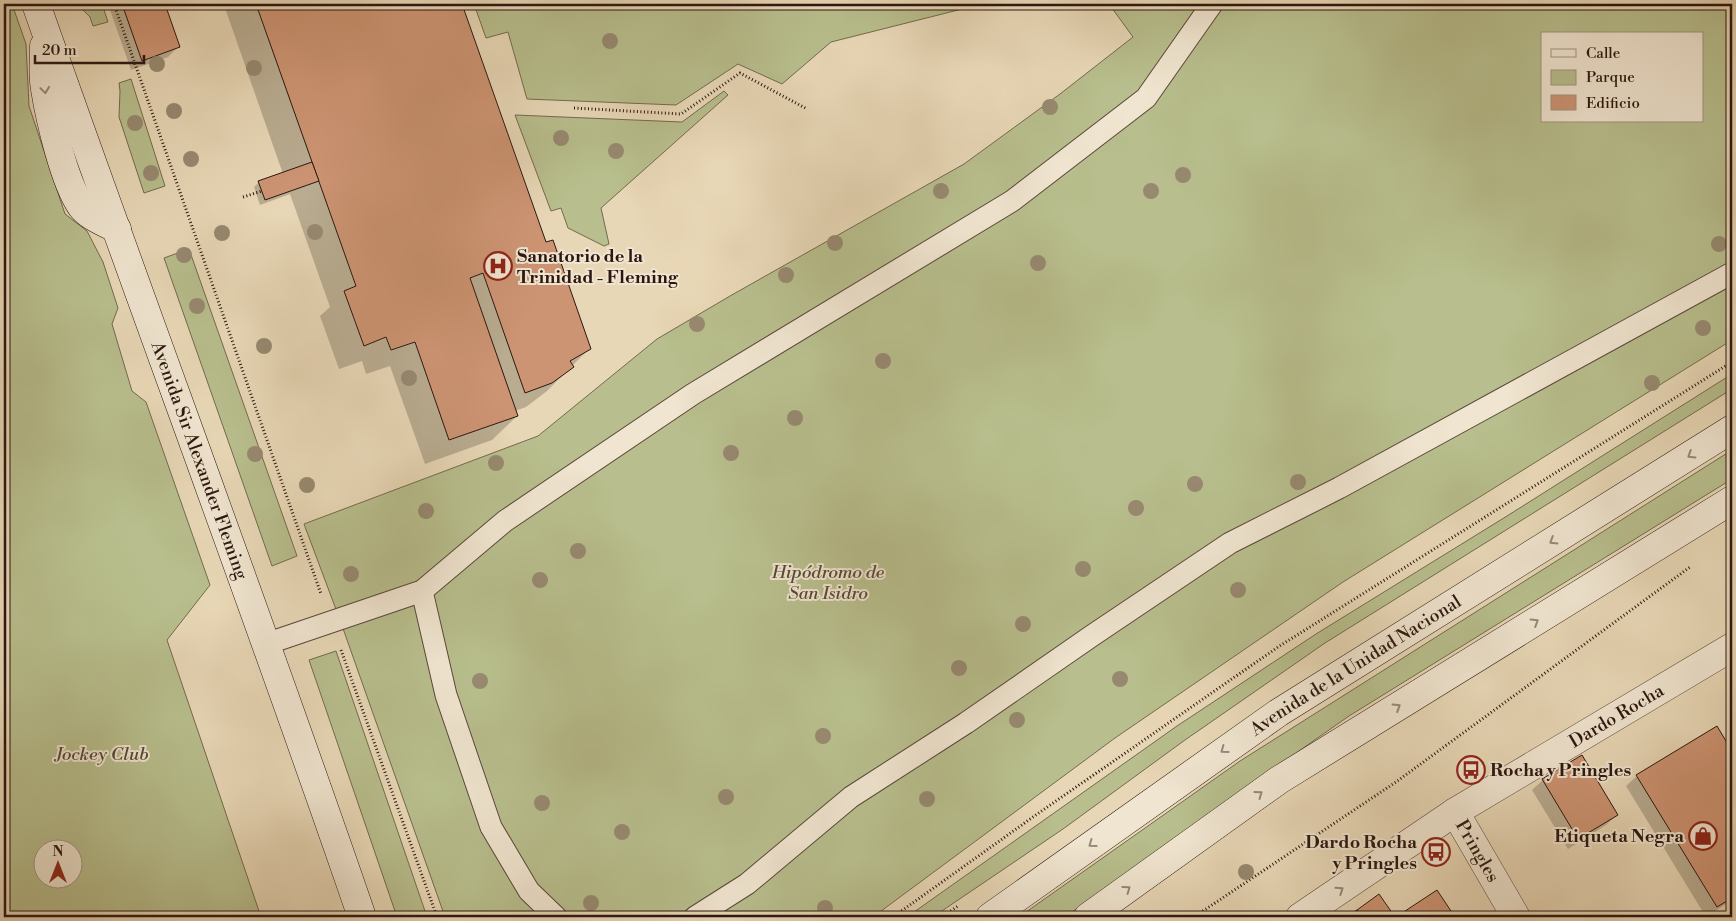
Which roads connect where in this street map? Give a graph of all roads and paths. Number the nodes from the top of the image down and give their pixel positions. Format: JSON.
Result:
{"nodes":[{"id":1,"x":114,"y":4,"type":"edge"},
{"id":2,"x":1212,"y":4,"type":"edge"},
{"id":3,"x":40,"y":14,"type":"edge"},
{"id":4,"x":574,"y":108,"type":"dead end"},
{"id":5,"x":807,"y":109,"type":"dead end"},
{"id":6,"x":262,"y":191,"type":"dead end"},
{"id":7,"x":243,"y":197,"type":"dead end"},
{"id":8,"x":1732,"y":273,"type":"edge"},
{"id":9,"x":1732,"y":362,"type":"edge"},
{"id":10,"x":1732,"y":429,"type":"edge"},
{"id":11,"x":1732,"y":500,"type":"edge"},
{"id":12,"x":1691,"y":567,"type":"dead end"},
{"id":13,"x":422,"y":591,"type":"junction"},
{"id":14,"x":331,"y":622,"type":"junction"},
{"id":15,"x":266,"y":644,"type":"junction"},
{"id":16,"x":1732,"y":647,"type":"edge"},
{"id":17,"x":1455,"y":812,"type":"junction"},
{"id":18,"x":362,"y":917,"type":"edge"},
{"id":19,"x":438,"y":917,"type":"edge"},
{"id":20,"x":556,"y":917,"type":"edge"},
{"id":21,"x":695,"y":917,"type":"edge"},
{"id":22,"x":893,"y":917,"type":"edge"},
{"id":23,"x":990,"y":917,"type":"edge"},
{"id":24,"x":1088,"y":917,"type":"edge"},
{"id":25,"x":1194,"y":917,"type":"edge"},
{"id":26,"x":1300,"y":917,"type":"edge"},
{"id":27,"x":1516,"y":917,"type":"edge"}],
"edges":[{"from":1,"to":14,"type":"path"},
{"from":2,"to":13,"type":"lane"},
{"from":3,"to":15,"type":"main road","name":"Avenida Sir Alexander Fleming"},
{"from":4,"to":5,"type":"path"},
{"from":6,"to":7,"type":"path"},
{"from":8,"to":21,"type":"lane"},
{"from":9,"to":22,"type":"path"},
{"from":10,"to":23,"type":"main road","name":"Avenida de la Unidad Nacional","one_way":true},
{"from":24,"to":11,"type":"main road","one_way":true},
{"from":12,"to":25,"type":"path"},
{"from":13,"to":14,"type":"lane"},
{"from":13,"to":20,"type":"lane"},
{"from":14,"to":15,"type":"lane"},
{"from":14,"to":19,"type":"path"},
{"from":15,"to":18,"type":"main road","name":"Avenida Sir Alexander Fleming"},
{"from":16,"to":17,"type":"main road","name":"Dardo Rocha"},
{"from":26,"to":17,"type":"main road","name":"Dardo Rocha","one_way":true},
{"from":17,"to":27,"type":"main road","name":"Pringles"}]}
